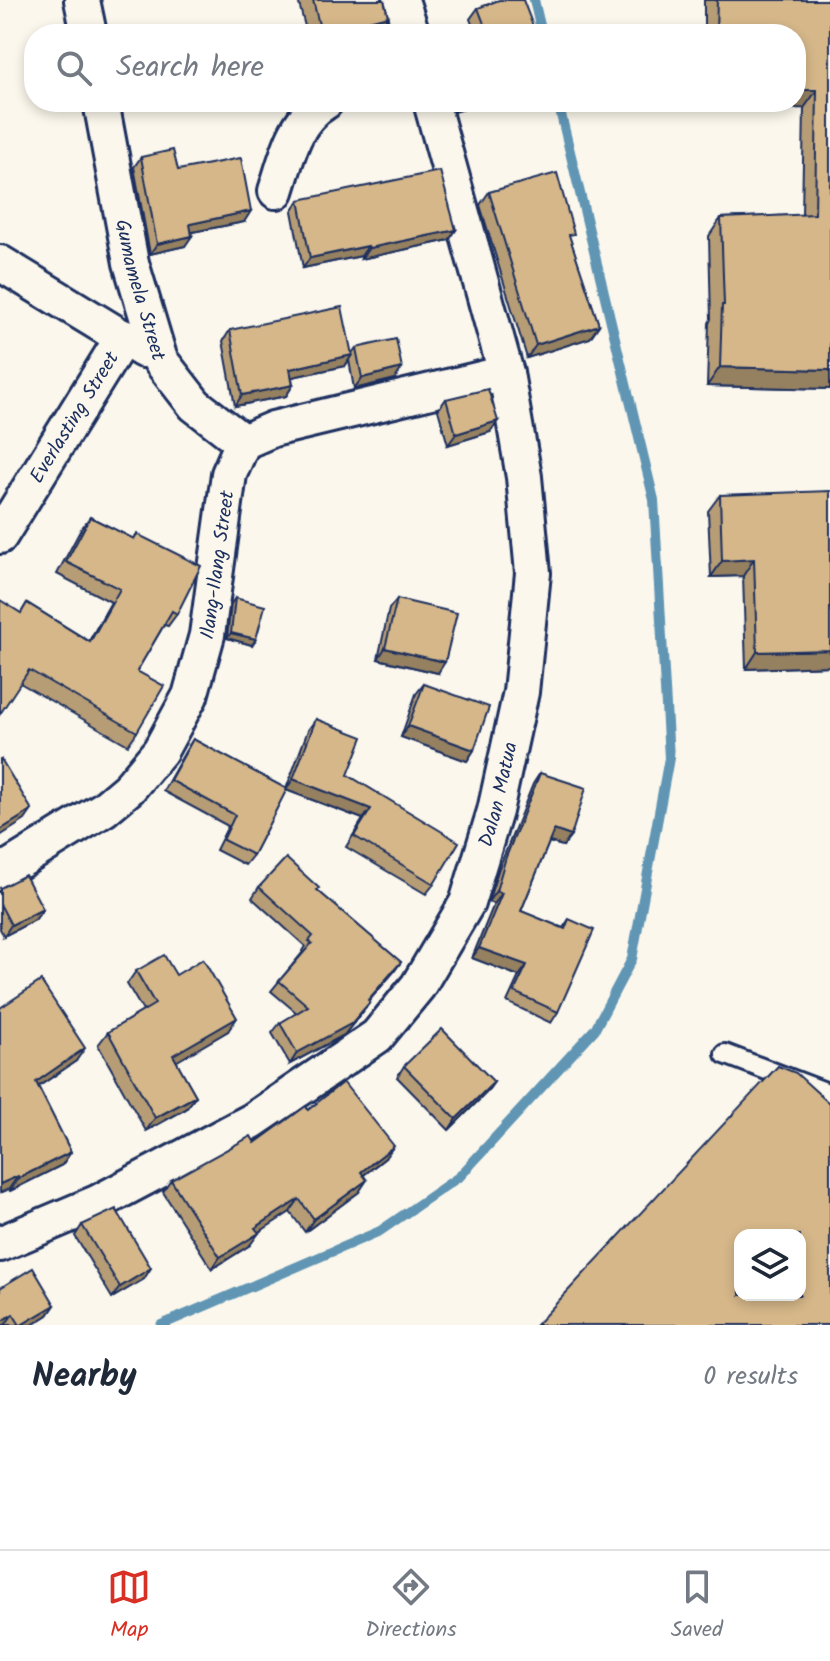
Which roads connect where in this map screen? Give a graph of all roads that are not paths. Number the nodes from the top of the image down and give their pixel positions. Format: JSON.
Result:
{"nodes":[{"id":1,"x":82,"y":0,"type":"edge"},
{"id":2,"x":401,"y":0,"type":"edge"},
{"id":3,"x":87,"y":24,"type":"edge"},
{"id":4,"x":409,"y":24,"type":"edge"},
{"id":5,"x":103,"y":112,"type":"edge"},
{"id":6,"x":313,"y":112,"type":"edge"},
{"id":7,"x":434,"y":112,"type":"edge"},
{"id":8,"x":276,"y":191,"type":"dead end"},
{"id":9,"x":0,"y":263,"type":"edge"},
{"id":10,"x":123,"y":337,"type":"junction"},
{"id":11,"x":160,"y":360,"type":"junction"},
{"id":12,"x":506,"y":373,"type":"junction"},
{"id":13,"x":243,"y":442,"type":"junction"},
{"id":14,"x":0,"y":536,"type":"edge"},
{"id":15,"x":0,"y":873,"type":"edge"},
{"id":16,"x":725,"y":1054,"type":"dead end"},
{"id":17,"x":830,"y":1094,"type":"edge"},
{"id":18,"x":0,"y":1244,"type":"edge"}],
"edges":[{"from":1,"to":3,"type":"street"},
{"from":2,"to":4,"type":"street"},
{"from":5,"to":11,"type":"street","name":"Gumamela Street"},
{"from":6,"to":8,"type":"street"},
{"from":7,"to":12,"type":"street","name":"Dalan Matua"},
{"from":9,"to":10,"type":"street"},
{"from":10,"to":11,"type":"street"},
{"from":10,"to":14,"type":"street","name":"Everlasting Street"},
{"from":11,"to":13,"type":"street","name":"Gumamela Street"},
{"from":12,"to":13,"type":"street"},
{"from":12,"to":18,"type":"street","name":"Dalan Matua"},
{"from":13,"to":15,"type":"street","name":"Ilang-Ilang Street"},
{"from":16,"to":17,"type":"lane"}]}
